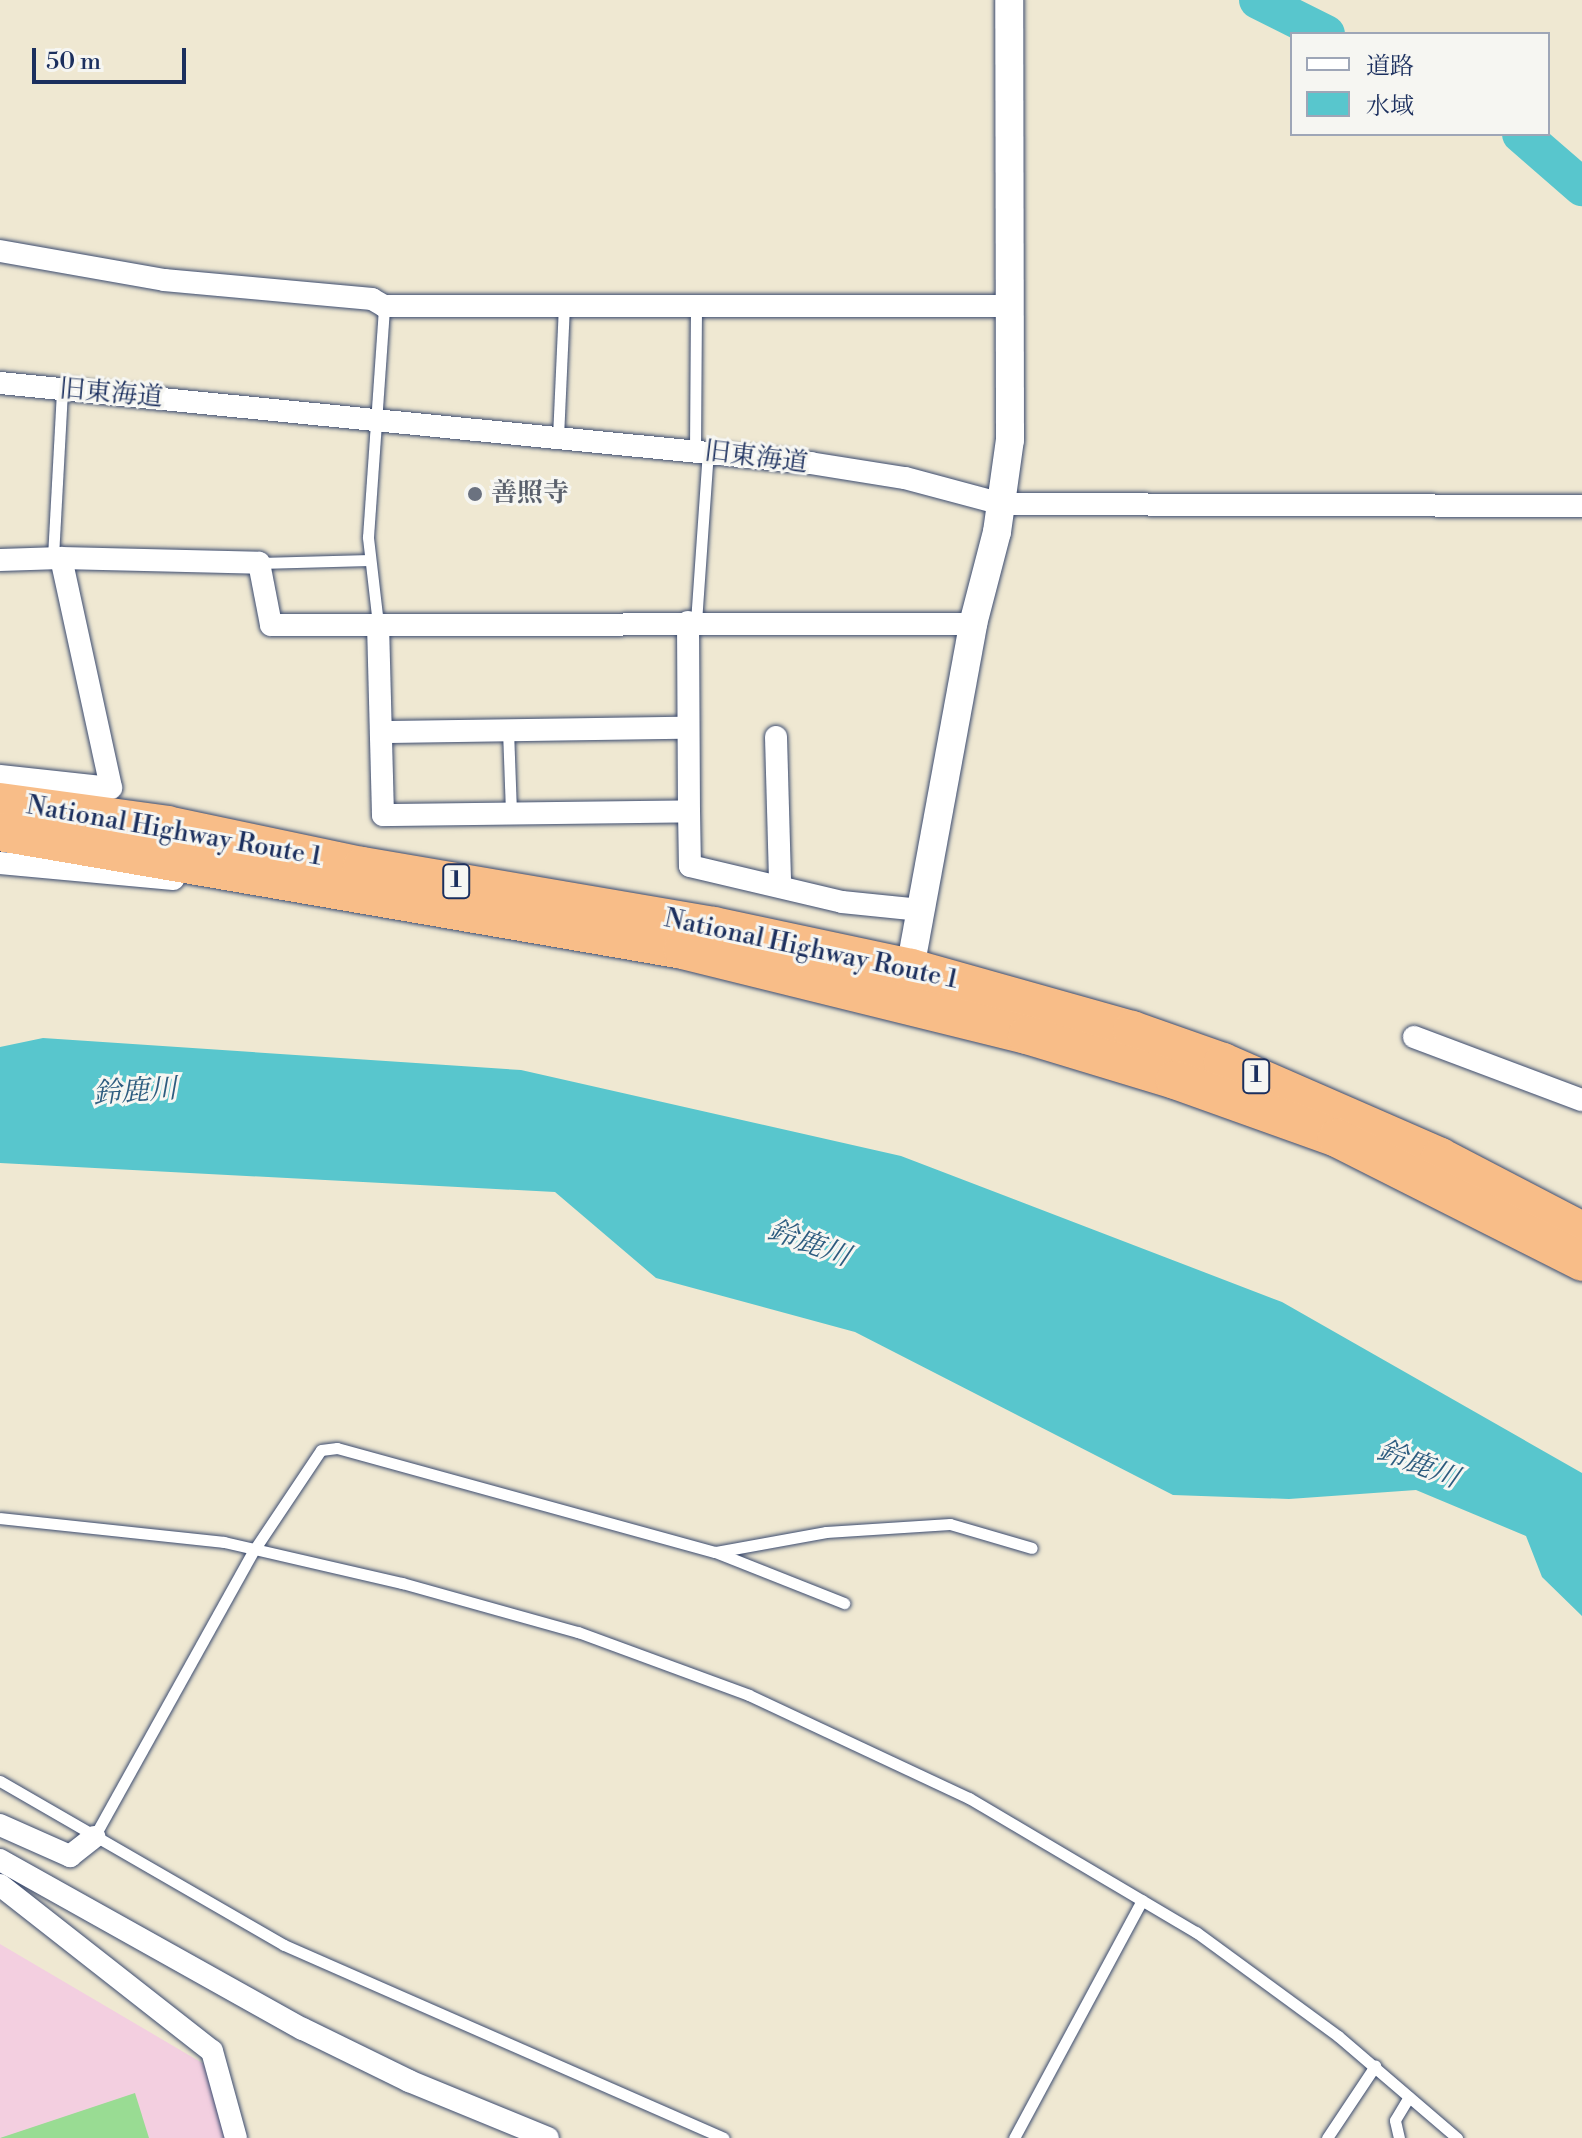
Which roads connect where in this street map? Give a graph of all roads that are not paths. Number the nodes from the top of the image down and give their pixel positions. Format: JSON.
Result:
{"nodes":[{"id":1,"x":1009,"y":13,"type":"edge"},
{"id":2,"x":0,"y":251,"type":"edge"},
{"id":3,"x":564,"y":304,"type":"junction"},
{"id":4,"x":696,"y":305,"type":"junction"},
{"id":5,"x":384,"y":306,"type":"junction"},
{"id":6,"x":1012,"y":306,"type":"junction"},
{"id":7,"x":0,"y":383,"type":"edge"},
{"id":8,"x":62,"y":390,"type":"junction"},
{"id":9,"x":376,"y":419,"type":"junction"},
{"id":10,"x":558,"y":437,"type":"junction"},
{"id":11,"x":702,"y":451,"type":"junction"},
{"id":12,"x":1009,"y":504,"type":"junction"},
{"id":13,"x":1582,"y":506,"type":"edge"},
{"id":14,"x":57,"y":557,"type":"junction"},
{"id":15,"x":0,"y":560,"type":"edge"},
{"id":16,"x":370,"y":560,"type":"junction"},
{"id":17,"x":259,"y":563,"type":"junction"},
{"id":18,"x":692,"y":622,"type":"junction"},
{"id":19,"x":378,"y":624,"type":"junction"},
{"id":20,"x":973,"y":624,"type":"junction"},
{"id":21,"x":688,"y":728,"type":"junction"},
{"id":22,"x":508,"y":730,"type":"junction"},
{"id":23,"x":383,"y":732,"type":"junction"},
{"id":24,"x":776,"y":737,"type":"dead end"},
{"id":25,"x":0,"y":776,"type":"edge"},
{"id":26,"x":0,"y":802,"type":"edge"},
{"id":27,"x":511,"y":811,"type":"junction"},
{"id":28,"x":689,"y":811,"type":"junction"},
{"id":29,"x":0,"y":832,"type":"edge"},
{"id":30,"x":0,"y":863,"type":"edge"},
{"id":31,"x":780,"y":884,"type":"junction"},
{"id":32,"x":381,"y":897,"type":"junction"},
{"id":33,"x":921,"y":910,"type":"junction"},
{"id":34,"x":907,"y":985,"type":"junction"},
{"id":35,"x":1414,"y":1037,"type":"dead end"},
{"id":36,"x":1582,"y":1100,"type":"edge"},
{"id":37,"x":1582,"y":1231,"type":"edge"},
{"id":38,"x":1582,"y":1262,"type":"edge"},
{"id":39,"x":0,"y":1518,"type":"edge"},
{"id":40,"x":1032,"y":1548,"type":"dead end"},
{"id":41,"x":254,"y":1550,"type":"junction"},
{"id":42,"x":715,"y":1552,"type":"junction"},
{"id":43,"x":844,"y":1603,"type":"dead end"},
{"id":44,"x":0,"y":1781,"type":"edge"},
{"id":45,"x":0,"y":1825,"type":"edge"},
{"id":46,"x":94,"y":1837,"type":"junction"},
{"id":47,"x":0,"y":1860,"type":"edge"},
{"id":48,"x":0,"y":1885,"type":"edge"},
{"id":49,"x":1142,"y":1900,"type":"junction"},
{"id":50,"x":1375,"y":2066,"type":"junction"},
{"id":51,"x":1409,"y":2097,"type":"junction"},
{"id":52,"x":236,"y":2138,"type":"edge"},
{"id":53,"x":548,"y":2138,"type":"edge"},
{"id":54,"x":723,"y":2138,"type":"edge"},
{"id":55,"x":1014,"y":2138,"type":"edge"},
{"id":56,"x":1327,"y":2138,"type":"edge"},
{"id":57,"x":1399,"y":2138,"type":"edge"},
{"id":58,"x":1457,"y":2138,"type":"edge"}],
"edges":[{"from":1,"to":6,"type":"street"},
{"from":2,"to":5,"type":"street"},
{"from":3,"to":4,"type":"street"},
{"from":3,"to":5,"type":"street"},
{"from":3,"to":10,"type":"lane"},
{"from":4,"to":6,"type":"street"},
{"from":4,"to":11,"type":"lane"},
{"from":5,"to":9,"type":"lane"},
{"from":6,"to":12,"type":"street"},
{"from":7,"to":8,"type":"street","name":"旧東海道"},
{"from":8,"to":9,"type":"street","name":"旧東海道"},
{"from":8,"to":14,"type":"lane"},
{"from":9,"to":10,"type":"street","name":"旧東海道"},
{"from":9,"to":16,"type":"lane"},
{"from":10,"to":11,"type":"street","name":"旧東海道"},
{"from":11,"to":12,"type":"street","name":"旧東海道"},
{"from":11,"to":18,"type":"lane"},
{"from":12,"to":13,"type":"street","name":"旧東海道"},
{"from":12,"to":20,"type":"street"},
{"from":14,"to":15,"type":"street"},
{"from":14,"to":17,"type":"street"},
{"from":14,"to":25,"type":"street"},
{"from":16,"to":17,"type":"lane"},
{"from":16,"to":19,"type":"lane"},
{"from":17,"to":19,"type":"street"},
{"from":18,"to":19,"type":"street"},
{"from":18,"to":20,"type":"street"},
{"from":18,"to":21,"type":"street"},
{"from":19,"to":23,"type":"street"},
{"from":20,"to":33,"type":"street"},
{"from":21,"to":22,"type":"street"},
{"from":21,"to":28,"type":"street"},
{"from":22,"to":23,"type":"street"},
{"from":22,"to":27,"type":"lane"},
{"from":23,"to":27,"type":"street"},
{"from":24,"to":31,"type":"street"},
{"from":26,"to":34,"type":"highway","name":"National Highway Route 1","number":"1"},
{"from":27,"to":28,"type":"street"},
{"from":28,"to":31,"type":"street"},
{"from":29,"to":32,"type":"highway","name":"National Highway Route 1","number":"1"},
{"from":30,"to":32,"type":"street"},
{"from":31,"to":33,"type":"street"},
{"from":32,"to":34,"type":"highway","name":"National Highway Route 1","number":"1"},
{"from":33,"to":34,"type":"street"},
{"from":34,"to":37,"type":"highway","name":"National Highway Route 1","number":"1"},
{"from":34,"to":38,"type":"highway","name":"National Highway Route 1","number":"1"},
{"from":35,"to":36,"type":"street"},
{"from":39,"to":41,"type":"lane"},
{"from":40,"to":42,"type":"lane"},
{"from":41,"to":42,"type":"lane"},
{"from":41,"to":46,"type":"lane"},
{"from":41,"to":49,"type":"lane"},
{"from":42,"to":43,"type":"lane"},
{"from":44,"to":46,"type":"lane"},
{"from":45,"to":46,"type":"street"},
{"from":46,"to":54,"type":"lane"},
{"from":47,"to":53,"type":"street"},
{"from":48,"to":52,"type":"street"},
{"from":49,"to":50,"type":"lane"},
{"from":49,"to":55,"type":"lane"},
{"from":50,"to":51,"type":"lane"},
{"from":50,"to":56,"type":"lane"},
{"from":51,"to":57,"type":"lane"},
{"from":51,"to":58,"type":"lane"}]}
